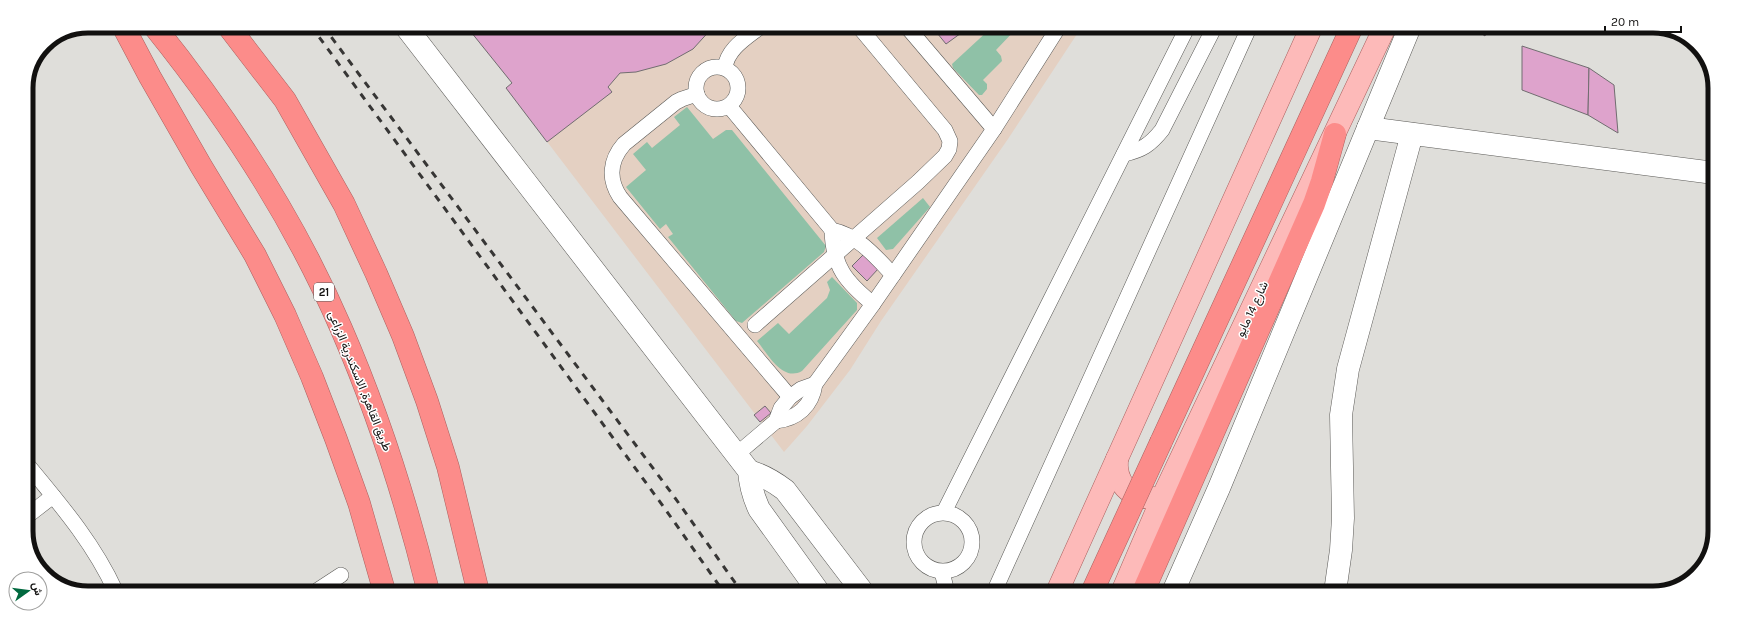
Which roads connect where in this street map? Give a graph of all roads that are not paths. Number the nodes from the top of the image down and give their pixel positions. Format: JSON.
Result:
{"nodes":[{"id":1,"x":127,"y":33,"type":"edge"},
{"id":2,"x":159,"y":33,"type":"edge"},
{"id":3,"x":233,"y":33,"type":"edge"},
{"id":4,"x":411,"y":33,"type":"edge"},
{"id":5,"x":753,"y":33,"type":"edge"},
{"id":6,"x":864,"y":33,"type":"edge"},
{"id":7,"x":912,"y":33,"type":"edge"},
{"id":8,"x":1055,"y":33,"type":"edge"},
{"id":9,"x":1184,"y":33,"type":"edge"},
{"id":10,"x":1211,"y":33,"type":"edge"},
{"id":11,"x":1247,"y":33,"type":"edge"},
{"id":12,"x":1309,"y":33,"type":"edge"},
{"id":13,"x":1349,"y":33,"type":"edge"},
{"id":14,"x":1382,"y":33,"type":"edge"},
{"id":15,"x":1407,"y":33,"type":"edge"},
{"id":16,"x":725,"y":68,"type":"junction"},
{"id":17,"x":697,"y":94,"type":"junction"},
{"id":18,"x":729,"y":106,"type":"junction"},
{"id":19,"x":1368,"y":128,"type":"junction"},
{"id":20,"x":994,"y":129,"type":"junction"},
{"id":21,"x":1335,"y":134,"type":"junction"},
{"id":22,"x":1412,"y":134,"type":"junction"},
{"id":23,"x":1124,"y":154,"type":"junction"},
{"id":24,"x":1708,"y":172,"type":"edge"},
{"id":25,"x":832,"y":230,"type":"junction"},
{"id":26,"x":853,"y":238,"type":"junction"},
{"id":27,"x":835,"y":255,"type":"junction"},
{"id":28,"x":893,"y":275,"type":"junction"},
{"id":29,"x":872,"y":304,"type":"junction"},
{"id":30,"x":755,"y":325,"type":"dead end"},
{"id":31,"x":815,"y":384,"type":"junction"},
{"id":32,"x":790,"y":397,"type":"junction"},
{"id":33,"x":776,"y":421,"type":"junction"},
{"id":34,"x":1118,"y":459,"type":"junction"},
{"id":35,"x":743,"y":462,"type":"junction"},
{"id":36,"x":33,"y":472,"type":"edge"},
{"id":37,"x":1164,"y":494,"type":"junction"},
{"id":38,"x":53,"y":496,"type":"junction"},
{"id":39,"x":33,"y":512,"type":"edge"},
{"id":40,"x":944,"y":512,"type":"junction"},
{"id":41,"x":838,"y":560,"type":"junction"},
{"id":42,"x":942,"y":572,"type":"junction"},
{"id":43,"x":341,"y":575,"type":"dead end"},
{"id":44,"x":813,"y":585,"type":"edge"},
{"id":45,"x":114,"y":586,"type":"edge"},
{"id":46,"x":324,"y":586,"type":"edge"},
{"id":47,"x":383,"y":586,"type":"edge"},
{"id":48,"x":427,"y":586,"type":"edge"},
{"id":49,"x":477,"y":586,"type":"edge"},
{"id":50,"x":858,"y":586,"type":"edge"},
{"id":51,"x":946,"y":586,"type":"edge"},
{"id":52,"x":997,"y":586,"type":"edge"},
{"id":53,"x":1060,"y":586,"type":"edge"},
{"id":54,"x":1095,"y":586,"type":"edge"},
{"id":55,"x":1125,"y":586,"type":"edge"},
{"id":56,"x":1146,"y":586,"type":"edge"},
{"id":57,"x":1176,"y":586,"type":"edge"},
{"id":58,"x":1336,"y":586,"type":"edge"}],
"edges":[{"from":1,"to":47,"type":"highway"},
{"from":2,"to":48,"type":"highway","name":"طريق القاهرة, الاسكندرية الزراعى","number":"21"},
{"from":3,"to":49,"type":"highway"},
{"from":4,"to":35,"type":"street"},
{"from":5,"to":16,"type":"lane"},
{"from":6,"to":26,"type":"lane"},
{"from":7,"to":20,"type":"lane"},
{"from":8,"to":20,"type":"lane"},
{"from":9,"to":23,"type":"lane"},
{"from":10,"to":23,"type":"lane"},
{"from":11,"to":52,"type":"lane"},
{"from":12,"to":34,"type":"main road"},
{"from":13,"to":54,"type":"highway","bridge":true},
{"from":14,"to":21,"type":"main road","name":"شارع 14 مايو"},
{"from":15,"to":19,"type":"street"},
{"from":16,"to":17,"type":"lane"},
{"from":16,"to":18,"type":"lane"},
{"from":17,"to":18,"type":"lane"},
{"from":17,"to":32,"type":"lane"},
{"from":18,"to":25,"type":"lane"},
{"from":19,"to":22,"type":"street"},
{"from":19,"to":57,"type":"street"},
{"from":20,"to":28,"type":"lane"},
{"from":21,"to":37,"type":"main road","name":"شارع 14 مايو"},
{"from":21,"to":56,"type":"highway"},
{"from":22,"to":24,"type":"street"},
{"from":22,"to":58,"type":"street"},
{"from":23,"to":40,"type":"lane"},
{"from":25,"to":26,"type":"lane"},
{"from":25,"to":27,"type":"lane"},
{"from":26,"to":27,"type":"lane"},
{"from":26,"to":28,"type":"lane"},
{"from":27,"to":29,"type":"lane"},
{"from":27,"to":30,"type":"lane"},
{"from":28,"to":29,"type":"lane"},
{"from":29,"to":31,"type":"lane"},
{"from":31,"to":32,"type":"lane"},
{"from":31,"to":33,"type":"lane"},
{"from":32,"to":33,"type":"lane"},
{"from":33,"to":35,"type":"lane"},
{"from":34,"to":37,"type":"main road"},
{"from":34,"to":53,"type":"main road"},
{"from":35,"to":41,"type":"street"},
{"from":35,"to":44,"type":"street"},
{"from":36,"to":38,"type":"lane"},
{"from":37,"to":55,"type":"main road","name":"شارع 14 مايو"},
{"from":38,"to":39,"type":"lane"},
{"from":38,"to":45,"type":"lane"},
{"from":40,"to":42,"type":"lane"},
{"from":40,"to":42,"type":"lane"},
{"from":41,"to":44,"type":"street"},
{"from":41,"to":50,"type":"street"},
{"from":42,"to":51,"type":"lane"},
{"from":43,"to":46,"type":"lane"}]}
